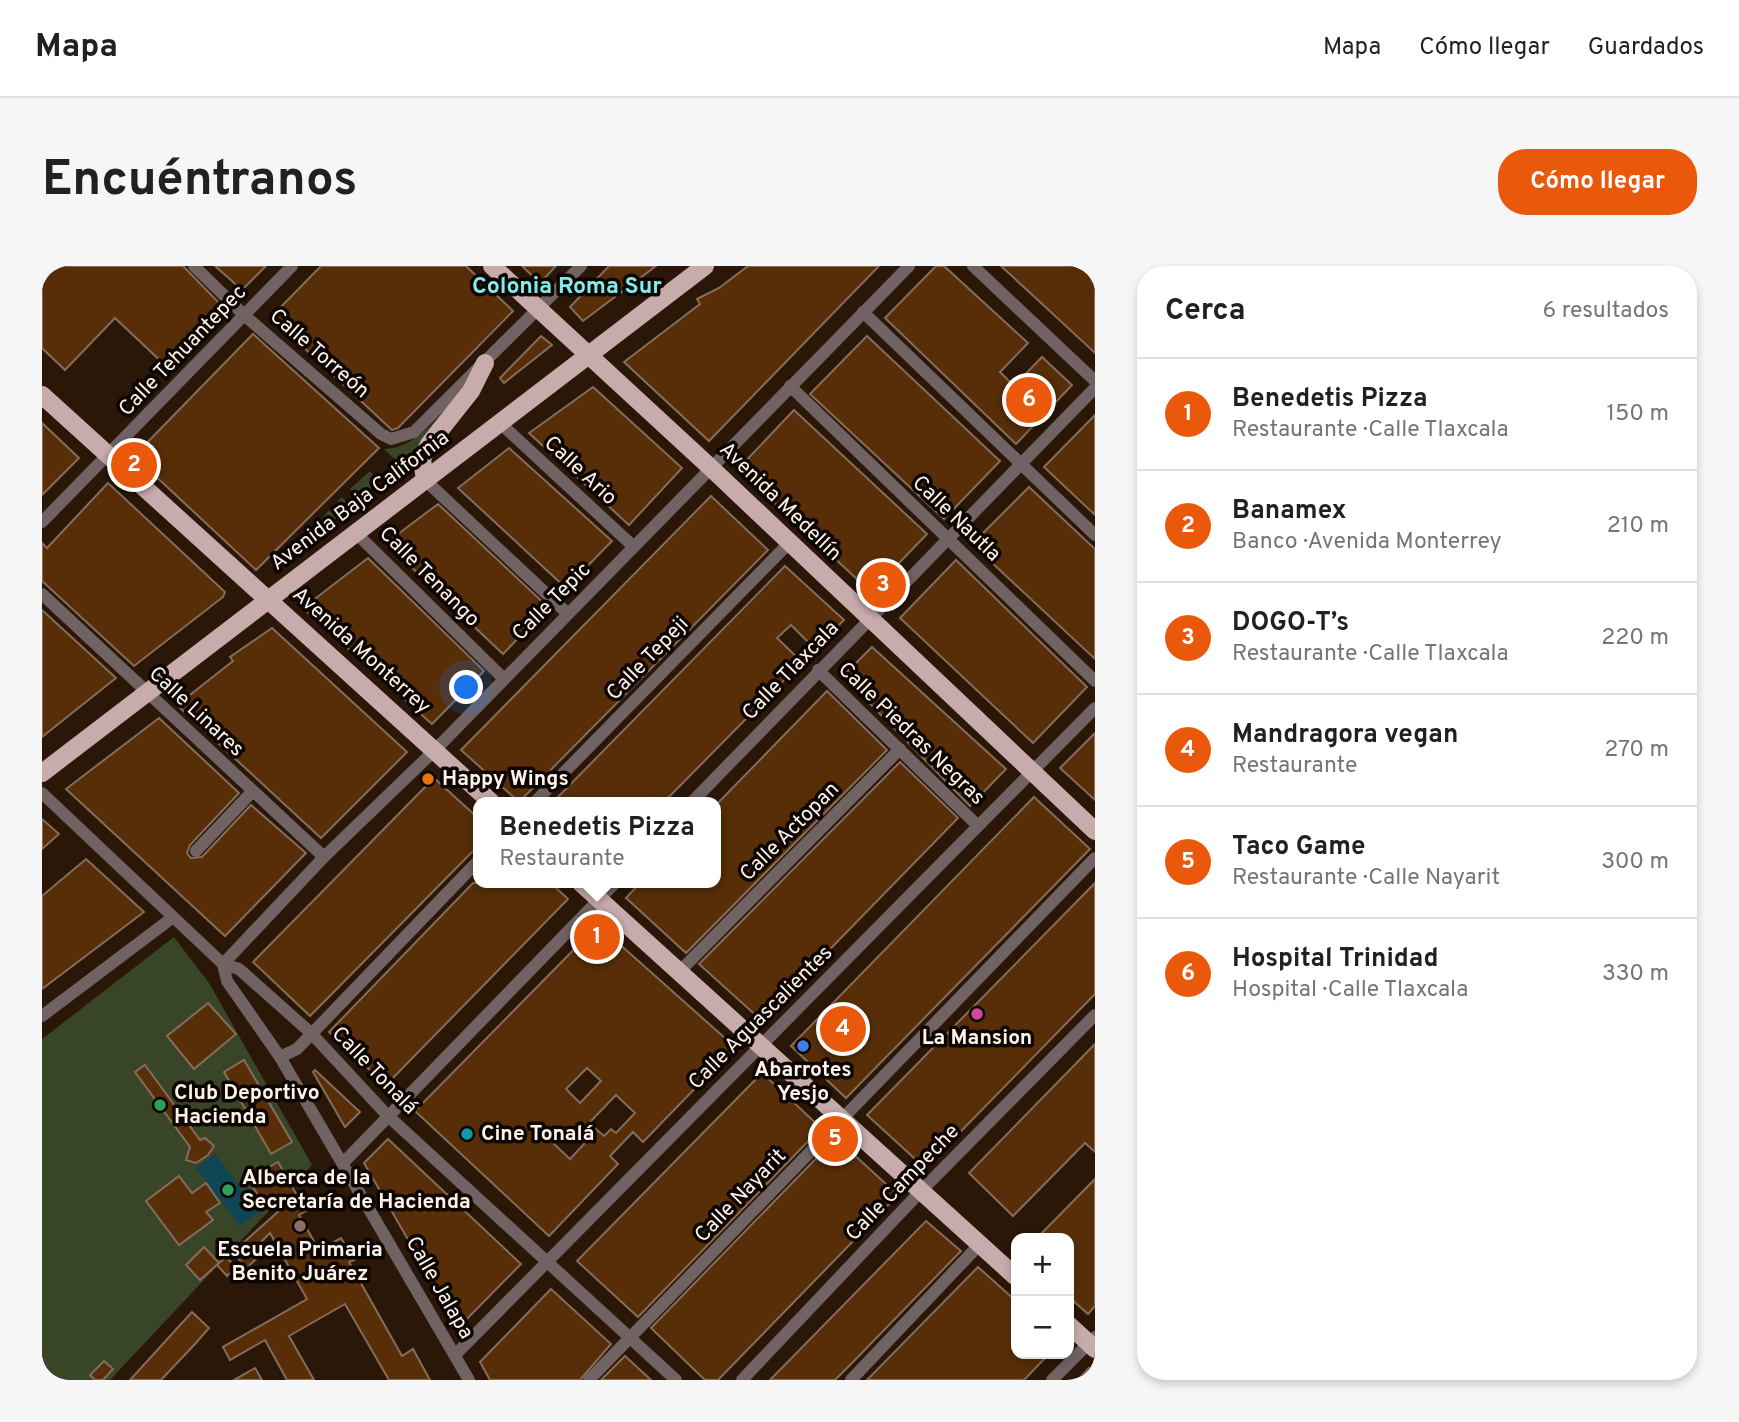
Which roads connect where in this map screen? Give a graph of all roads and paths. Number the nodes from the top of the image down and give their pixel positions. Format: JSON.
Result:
{"nodes":[{"id":1,"x":194,"y":266,"type":"edge"},
{"id":2,"x":292,"y":266,"type":"edge"},
{"id":3,"x":492,"y":266,"type":"edge"},
{"id":4,"x":581,"y":266,"type":"edge"},
{"id":5,"x":705,"y":266,"type":"edge"},
{"id":6,"x":909,"y":266,"type":"edge"},
{"id":7,"x":973,"y":266,"type":"edge"},
{"id":8,"x":540,"y":309,"type":"junction"},
{"id":9,"x":863,"y":312,"type":"junction"},
{"id":10,"x":244,"y":315,"type":"junction"},
{"id":11,"x":590,"y":355,"type":"junction"},
{"id":12,"x":485,"y":363,"type":"junction"},
{"id":13,"x":1095,"y":381,"type":"edge"},
{"id":14,"x":790,"y":386,"type":"junction"},
{"id":15,"x":1095,"y":388,"type":"edge"},
{"id":16,"x":42,"y":395,"type":"edge"},
{"id":17,"x":500,"y":423,"type":"junction"},
{"id":18,"x":108,"y":455,"type":"junction"},
{"id":19,"x":1020,"y":464,"type":"junction"},
{"id":20,"x":710,"y":467,"type":"junction"},
{"id":21,"x":425,"y":480,"type":"junction"},
{"id":22,"x":42,"y":522,"type":"edge"},
{"id":23,"x":356,"y":533,"type":"junction"},
{"id":24,"x":1095,"y":535,"type":"edge"},
{"id":25,"x":948,"y":537,"type":"junction"},
{"id":26,"x":790,"y":542,"type":"junction"},
{"id":27,"x":634,"y":547,"type":"junction"},
{"id":28,"x":42,"y":594,"type":"edge"},
{"id":29,"x":269,"y":600,"type":"junction"},
{"id":30,"x":568,"y":614,"type":"junction"},
{"id":31,"x":869,"y":618,"type":"junction"},
{"id":32,"x":818,"y":670,"type":"junction"},
{"id":33,"x":504,"y":679,"type":"junction"},
{"id":34,"x":1095,"y":681,"type":"edge"},
{"id":35,"x":146,"y":693,"type":"junction"},
{"id":36,"x":1095,"y":708,"type":"edge"},
{"id":37,"x":436,"y":749,"type":"junction"},
{"id":38,"x":900,"y":749,"type":"junction"},
{"id":39,"x":42,"y":773,"type":"edge"},
{"id":40,"x":1032,"y":773,"type":"junction"},
{"id":41,"x":252,"y":792,"type":"junction"},
{"id":42,"x":42,"y":793,"type":"edge"},
{"id":43,"x":486,"y":797,"type":"edge"},
{"id":44,"x":540,"y":797,"type":"edge"},
{"id":45,"x":697,"y":797,"type":"edge"},
{"id":46,"x":977,"y":825,"type":"junction"},
{"id":47,"x":1095,"y":831,"type":"edge"},
{"id":48,"x":196,"y":851,"type":"dead end"},
{"id":49,"x":324,"y":857,"type":"junction"},
{"id":50,"x":1095,"y":858,"type":"edge"},
{"id":51,"x":473,"y":866,"type":"edge"},
{"id":52,"x":587,"y":888,"type":"edge"},
{"id":53,"x":610,"y":888,"type":"edge"},
{"id":54,"x":600,"y":899,"type":"junction"},
{"id":55,"x":172,"y":918,"type":"junction"},
{"id":56,"x":223,"y":964,"type":"junction"},
{"id":57,"x":679,"y":972,"type":"junction"},
{"id":58,"x":1095,"y":1015,"type":"edge"},
{"id":59,"x":42,"y":1016,"type":"edge"},
{"id":60,"x":311,"y":1033,"type":"junction"},
{"id":61,"x":761,"y":1046,"type":"junction"},
{"id":62,"x":281,"y":1057,"type":"junction"},
{"id":63,"x":387,"y":1115,"type":"junction"},
{"id":64,"x":842,"y":1120,"type":"junction"},
{"id":65,"x":344,"y":1162,"type":"junction"},
{"id":66,"x":921,"y":1191,"type":"junction"},
{"id":67,"x":980,"y":1244,"type":"junction"},
{"id":68,"x":547,"y":1262,"type":"junction"},
{"id":69,"x":1011,"y":1272,"type":"edge"},
{"id":70,"x":1074,"y":1329,"type":"edge"},
{"id":71,"x":630,"y":1339,"type":"junction"},
{"id":72,"x":1093,"y":1343,"type":"edge"},
{"id":73,"x":455,"y":1355,"type":"junction"},
{"id":74,"x":469,"y":1380,"type":"edge"},
{"id":75,"x":589,"y":1380,"type":"edge"},
{"id":76,"x":676,"y":1380,"type":"edge"},
{"id":77,"x":742,"y":1380,"type":"edge"},
{"id":78,"x":851,"y":1380,"type":"edge"},
{"id":79,"x":1052,"y":1380,"type":"edge"}],
"edges":[{"from":1,"to":10,"type":"street","name":"Calle Torreón"},
{"from":2,"to":10,"type":"street","name":"Calle Tehuantepec"},
{"from":3,"to":8,"type":"main road","name":"Avenida Medellín"},
{"from":4,"to":8,"type":"street"},
{"from":5,"to":11,"type":"main road","name":"Avenida Baja California"},
{"from":6,"to":9,"type":"street","name":"Calle Tepic"},
{"from":7,"to":13,"type":"street"},
{"from":8,"to":11,"type":"main road","name":"Avenida Medellín"},
{"from":8,"to":12,"type":"street"},
{"from":9,"to":14,"type":"street","name":"Calle Tepic"},
{"from":9,"to":19,"type":"street"},
{"from":10,"to":12,"type":"street","name":"Calle Torreón"},
{"from":10,"to":18,"type":"street","name":"Calle Tehuantepec"},
{"from":11,"to":17,"type":"main road","name":"Avenida Baja California"},
{"from":11,"to":20,"type":"main road","name":"Avenida Medellín"},
{"from":12,"to":21,"type":"main road"},
{"from":14,"to":20,"type":"street","name":"Calle Tepic"},
{"from":14,"to":25,"type":"street","name":"Calle Nautla"},
{"from":15,"to":19,"type":"street","name":"Calle Tlaxcala"},
{"from":16,"to":18,"type":"main road","name":"Avenida Monterrey"},
{"from":17,"to":21,"type":"main road","name":"Avenida Baja California"},
{"from":17,"to":27,"type":"street","name":"Calle Ario"},
{"from":18,"to":22,"type":"street","name":"Calle Tehuantepec"},
{"from":18,"to":29,"type":"main road","name":"Avenida Monterrey"},
{"from":19,"to":24,"type":"street"},
{"from":19,"to":25,"type":"street","name":"Calle Tlaxcala"},
{"from":20,"to":26,"type":"main road","name":"Avenida Medellín"},
{"from":20,"to":27,"type":"street","name":"Calle Tepic"},
{"from":21,"to":23,"type":"main road","name":"Avenida Baja California"},
{"from":21,"to":30,"type":"street"},
{"from":23,"to":29,"type":"main road","name":"Avenida Baja California"},
{"from":23,"to":33,"type":"street","name":"Calle Tenango"},
{"from":25,"to":31,"type":"street","name":"Calle Tlaxcala"},
{"from":25,"to":34,"type":"street","name":"Calle Nautla"},
{"from":26,"to":31,"type":"main road","name":"Avenida Medellín"},
{"from":26,"to":44,"type":"street","name":"Calle Tepeji"},
{"from":27,"to":30,"type":"street","name":"Calle Tepic"},
{"from":28,"to":35,"type":"street","name":"Calle Linares"},
{"from":29,"to":35,"type":"main road","name":"Avenida Baja California"},
{"from":29,"to":37,"type":"main road","name":"Avenida Monterrey"},
{"from":30,"to":33,"type":"street","name":"Calle Tepic"},
{"from":31,"to":32,"type":"street","name":"Calle Tlaxcala"},
{"from":31,"to":40,"type":"main road","name":"Avenida Medellín"},
{"from":32,"to":38,"type":"street","name":"Calle Piedras Negras"},
{"from":32,"to":45,"type":"street","name":"Calle Tlaxcala"},
{"from":33,"to":37,"type":"street","name":"Calle Tepic"},
{"from":35,"to":39,"type":"main road","name":"Avenida Baja California"},
{"from":35,"to":41,"type":"street","name":"Calle Linares"},
{"from":36,"to":40,"type":"street","name":"Calle Aguascalientes"},
{"from":37,"to":43,"type":"main road","name":"Avenida Monterrey"},
{"from":37,"to":49,"type":"street","name":"Calle Tepic"},
{"from":38,"to":46,"type":"street","name":"Calle Piedras Negras"},
{"from":38,"to":57,"type":"street","name":"Calle Actopan"},
{"from":40,"to":46,"type":"street","name":"Calle Aguascalientes"},
{"from":40,"to":47,"type":"main road","name":"Avenida Medellín"},
{"from":41,"to":48,"type":"street"},
{"from":41,"to":49,"type":"street","name":"Calle Linares"},
{"from":42,"to":55,"type":"street","name":"Calle Tonalá"},
{"from":46,"to":61,"type":"street","name":"Calle Aguascalientes"},
{"from":49,"to":56,"type":"street","name":"Calle Tepic"},
{"from":50,"to":64,"type":"street","name":"Calle Nayarit"},
{"from":51,"to":60,"type":"street"},
{"from":52,"to":54,"type":"main road"},
{"from":53,"to":54,"type":"street"},
{"from":54,"to":57,"type":"main road"},
{"from":54,"to":63,"type":"street"},
{"from":55,"to":56,"type":"street","name":"Calle Tonalá"},
{"from":55,"to":59,"type":"street"},
{"from":56,"to":60,"type":"street","name":"Calle Tonalá"},
{"from":56,"to":62,"type":"street","name":"Calle Jalapa"},
{"from":57,"to":61,"type":"main road"},
{"from":58,"to":66,"type":"street","name":"Calle Campeche"},
{"from":60,"to":62,"type":"street"},
{"from":60,"to":63,"type":"street","name":"Calle Tonalá"},
{"from":61,"to":64,"type":"main road"},
{"from":61,"to":68,"type":"street","name":"Calle Aguascalientes"},
{"from":62,"to":65,"type":"street","name":"Calle Jalapa"},
{"from":63,"to":65,"type":"street"},
{"from":63,"to":68,"type":"street","name":"Calle Tonalá"},
{"from":64,"to":66,"type":"main road"},
{"from":64,"to":71,"type":"street","name":"Calle Nayarit"},
{"from":65,"to":73,"type":"street","name":"Calle Jalapa"},
{"from":66,"to":67,"type":"main road"},
{"from":66,"to":77,"type":"street","name":"Calle Campeche"},
{"from":67,"to":69,"type":"main road"},
{"from":67,"to":78,"type":"street"},
{"from":68,"to":71,"type":"street","name":"Calle Tonalá"},
{"from":68,"to":73,"type":"street","name":"Calle Aguascalientes"},
{"from":70,"to":72,"type":"main road"},
{"from":71,"to":75,"type":"street","name":"Calle Nayarit"},
{"from":71,"to":76,"type":"street","name":"Calle Tonalá"},
{"from":72,"to":79,"type":"street"},
{"from":73,"to":74,"type":"street","name":"Calle Jalapa"}]}
